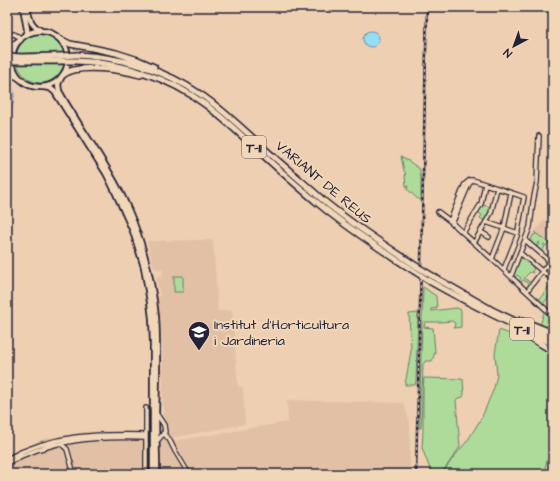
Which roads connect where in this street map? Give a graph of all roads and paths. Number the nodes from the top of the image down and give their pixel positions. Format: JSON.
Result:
{"nodes":[{"id":1,"x":23,"y":7,"type":"edge"},
{"id":2,"x":27,"y":7,"type":"edge"},
{"id":3,"x":42,"y":31,"type":"junction"},
{"id":4,"x":7,"y":36,"type":"edge"},
{"id":5,"x":22,"y":38,"type":"junction"},
{"id":6,"x":60,"y":39,"type":"junction"},
{"id":7,"x":7,"y":46,"type":"edge"},
{"id":8,"x":7,"y":55,"type":"edge"},
{"id":9,"x":77,"y":58,"type":"junction"},
{"id":10,"x":21,"y":59,"type":"junction"},
{"id":11,"x":7,"y":62,"type":"edge"},
{"id":12,"x":7,"y":74,"type":"edge"},
{"id":13,"x":62,"y":77,"type":"junction"},
{"id":14,"x":20,"y":79,"type":"junction"},
{"id":15,"x":43,"y":87,"type":"junction"},
{"id":16,"x":187,"y":92,"type":"junction"},
{"id":17,"x":200,"y":94,"type":"junction"},
{"id":18,"x":539,"y":136,"type":"dead end"},
{"id":19,"x":485,"y":184,"type":"junction"},
{"id":20,"x":497,"y":188,"type":"junction"},
{"id":21,"x":512,"y":193,"type":"junction"},
{"id":22,"x":438,"y":212,"type":"dead end"},
{"id":23,"x":451,"y":222,"type":"junction"},
{"id":24,"x":486,"y":222,"type":"junction"},
{"id":25,"x":504,"y":228,"type":"junction"},
{"id":26,"x":481,"y":232,"type":"junction"},
{"id":27,"x":463,"y":233,"type":"junction"},
{"id":28,"x":518,"y":233,"type":"junction"},
{"id":29,"x":489,"y":237,"type":"dead end"},
{"id":30,"x":525,"y":240,"type":"junction"},
{"id":31,"x":474,"y":243,"type":"junction"},
{"id":32,"x":520,"y":252,"type":"junction"},
{"id":33,"x":492,"y":259,"type":"junction"},
{"id":34,"x":551,"y":262,"type":"edge"},
{"id":35,"x":504,"y":270,"type":"junction"},
{"id":36,"x":542,"y":271,"type":"junction"},
{"id":37,"x":511,"y":276,"type":"junction"},
{"id":38,"x":432,"y":279,"type":"junction"},
{"id":39,"x":553,"y":280,"type":"edge"},
{"id":40,"x":527,"y":291,"type":"junction"},
{"id":41,"x":491,"y":312,"type":"junction"},
{"id":42,"x":553,"y":316,"type":"edge"},
{"id":43,"x":553,"y":333,"type":"edge"},
{"id":44,"x":553,"y":339,"type":"edge"},
{"id":45,"x":553,"y":344,"type":"edge"},
{"id":46,"x":553,"y":351,"type":"edge"},
{"id":47,"x":146,"y":408,"type":"dead end"},
{"id":48,"x":156,"y":413,"type":"junction"},
{"id":49,"x":163,"y":433,"type":"junction"},
{"id":50,"x":146,"y":437,"type":"junction"},
{"id":51,"x":71,"y":441,"type":"junction"},
{"id":52,"x":156,"y":441,"type":"junction"},
{"id":53,"x":60,"y":443,"type":"junction"},
{"id":54,"x":67,"y":448,"type":"junction"},
{"id":55,"x":7,"y":459,"type":"edge"},
{"id":56,"x":7,"y":463,"type":"edge"},
{"id":57,"x":74,"y":474,"type":"edge"},
{"id":58,"x":146,"y":474,"type":"edge"},
{"id":59,"x":153,"y":474,"type":"edge"},
{"id":60,"x":156,"y":474,"type":"edge"},
{"id":61,"x":189,"y":474,"type":"edge"}],
"edges":[{"from":1,"to":5,"type":"main road"},
{"from":2,"to":3,"type":"main road"},
{"from":3,"to":5,"type":"main road"},
{"from":3,"to":6,"type":"main road"},
{"from":4,"to":5,"type":"street"},
{"from":5,"to":7,"type":"highway"},
{"from":5,"to":14,"type":"main road"},
{"from":6,"to":13,"type":"main road"},
{"from":6,"to":17,"type":"highway"},
{"from":8,"to":10,"type":"highway","bridge":true},
{"from":9,"to":10,"type":"highway","name":"VARIANT DE REUS","number":"T-11","bridge":true},
{"from":9,"to":16,"type":"highway","name":"VARIANT DE REUS","number":"T-11"},
{"from":9,"to":17,"type":"highway","name":"VARIANT DE REUS","number":"T-11"},
{"from":10,"to":11,"type":"highway","name":"VARIANT DE REUS","number":"T-11","bridge":true},
{"from":12,"to":14,"type":"highway"},
{"from":13,"to":15,"type":"main road"},
{"from":13,"to":16,"type":"highway"},
{"from":13,"to":48,"type":"main road"},
{"from":14,"to":15,"type":"main road"},
{"from":15,"to":59,"type":"main road"},
{"from":16,"to":38,"type":"highway","name":"VARIANT DE REUS","number":"T-11","bridge":true},
{"from":17,"to":38,"type":"highway","name":"VARIANT DE REUS","number":"T-11","bridge":true},
{"from":18,"to":30,"type":"street"},
{"from":19,"to":20,"type":"street"},
{"from":19,"to":23,"type":"street"},
{"from":19,"to":27,"type":"street"},
{"from":20,"to":21,"type":"street"},
{"from":20,"to":24,"type":"street"},
{"from":21,"to":25,"type":"street"},
{"from":21,"to":28,"type":"street"},
{"from":22,"to":23,"type":"street"},
{"from":23,"to":27,"type":"street"},
{"from":24,"to":25,"type":"street"},
{"from":24,"to":26,"type":"street"},
{"from":25,"to":28,"type":"street"},
{"from":25,"to":33,"type":"street"},
{"from":26,"to":29,"type":"street"},
{"from":26,"to":31,"type":"street"},
{"from":27,"to":31,"type":"street"},
{"from":28,"to":35,"type":"street"},
{"from":30,"to":32,"type":"street"},
{"from":30,"to":34,"type":"street"},
{"from":31,"to":33,"type":"street"},
{"from":32,"to":36,"type":"street"},
{"from":32,"to":37,"type":"street"},
{"from":33,"to":35,"type":"street"},
{"from":34,"to":36,"type":"street"},
{"from":35,"to":37,"type":"street"},
{"from":36,"to":39,"type":"street"},
{"from":36,"to":40,"type":"street"},
{"from":37,"to":40,"type":"street"},
{"from":38,"to":41,"type":"highway","name":"VARIANT DE REUS","number":"T-11"},
{"from":40,"to":42,"type":"street"},
{"from":41,"to":43,"type":"highway"},
{"from":41,"to":44,"type":"highway","name":"VARIANT DE REUS","number":"T-11"},
{"from":41,"to":45,"type":"highway","name":"VARIANT DE REUS","number":"T-11"},
{"from":41,"to":46,"type":"highway"},
{"from":47,"to":50,"type":"street"},
{"from":48,"to":49,"type":"street"},
{"from":48,"to":52,"type":"main road"},
{"from":49,"to":52,"type":"street"},
{"from":49,"to":61,"type":"street"},
{"from":50,"to":51,"type":"street"},
{"from":50,"to":55,"type":"street"},
{"from":50,"to":58,"type":"street"},
{"from":51,"to":53,"type":"street"},
{"from":51,"to":54,"type":"street"},
{"from":52,"to":60,"type":"main road"},
{"from":53,"to":54,"type":"street"},
{"from":53,"to":56,"type":"street"},
{"from":54,"to":57,"type":"street"}]}
